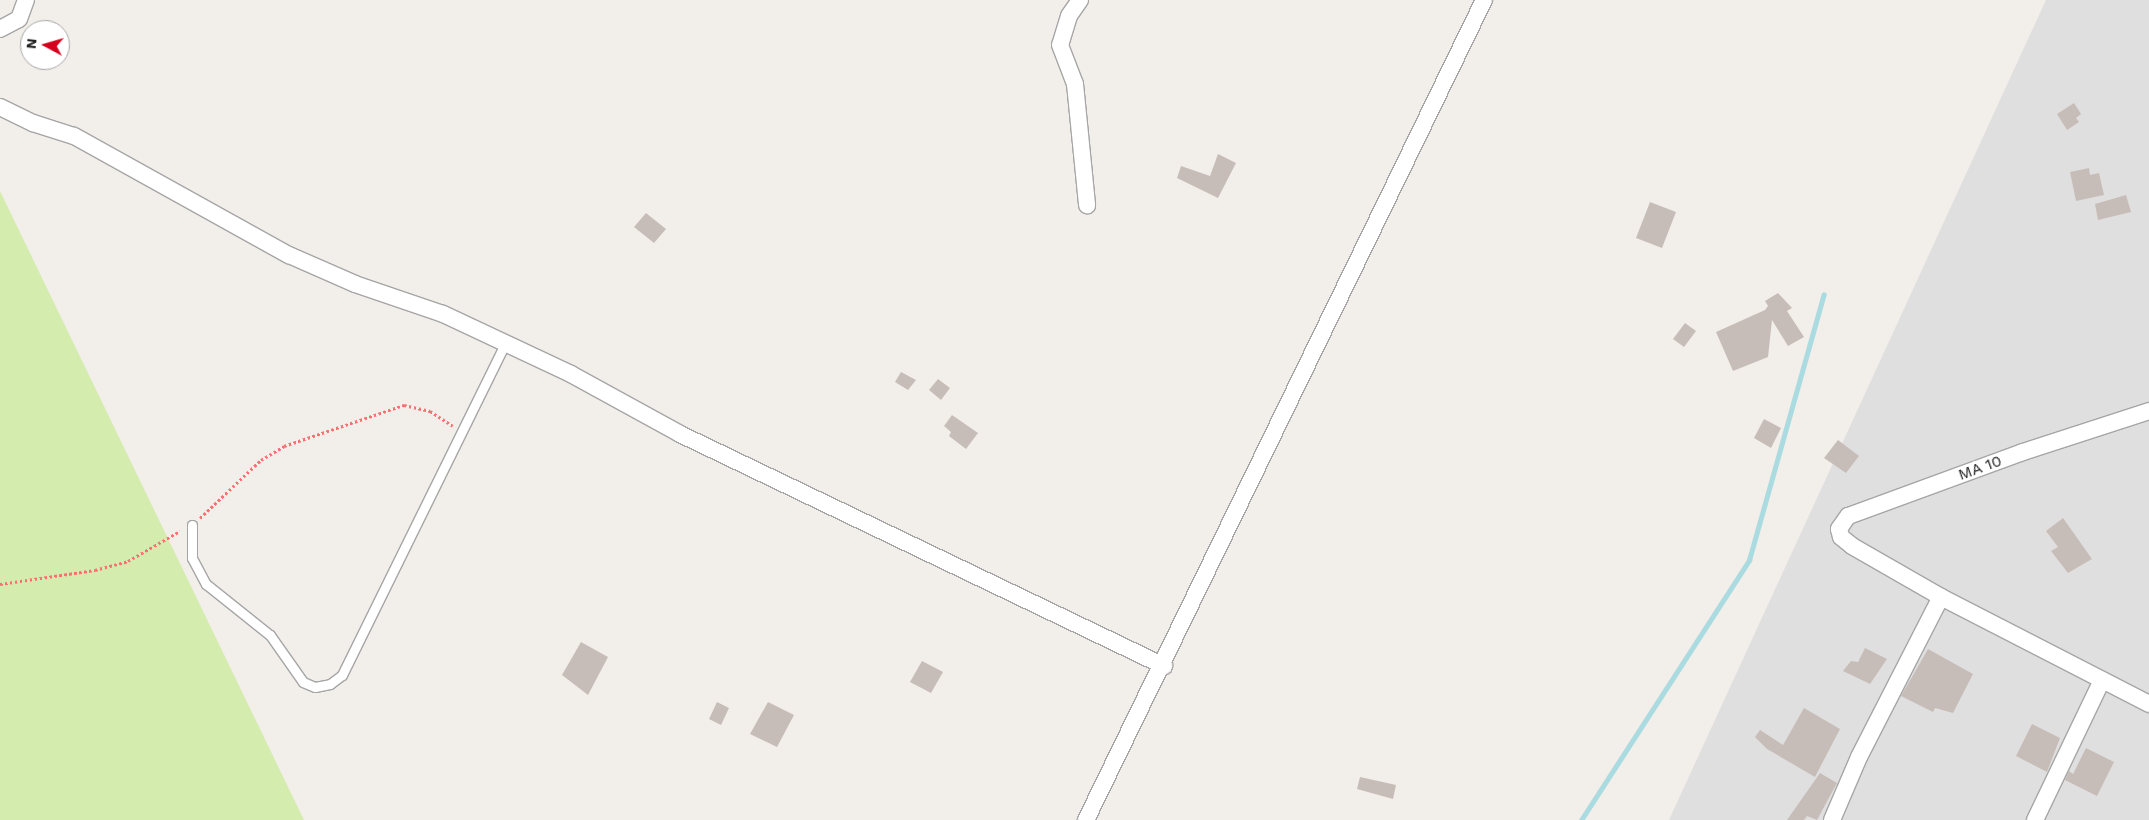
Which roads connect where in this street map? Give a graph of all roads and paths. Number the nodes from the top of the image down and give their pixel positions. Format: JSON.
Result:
{"nodes":[{"id":1,"x":26,"y":0,"type":"edge"},
{"id":2,"x":1080,"y":0,"type":"edge"},
{"id":3,"x":1484,"y":0,"type":"edge"},
{"id":4,"x":0,"y":29,"type":"edge"},
{"id":5,"x":0,"y":107,"type":"edge"},
{"id":6,"x":1087,"y":205,"type":"dead end"},
{"id":7,"x":505,"y":344,"type":"junction"},
{"id":8,"x":2149,"y":411,"type":"edge"},
{"id":9,"x":462,"y":431,"type":"junction"},
{"id":10,"x":192,"y":525,"type":"junction"},
{"id":11,"x":0,"y":584,"type":"edge"},
{"id":12,"x":1941,"y":597,"type":"junction"},
{"id":13,"x":1164,"y":666,"type":"junction"},
{"id":14,"x":2102,"y":680,"type":"junction"},
{"id":15,"x":2149,"y":704,"type":"edge"},
{"id":16,"x":1086,"y":820,"type":"edge"},
{"id":17,"x":1832,"y":820,"type":"edge"},
{"id":18,"x":2035,"y":820,"type":"edge"}],
"edges":[{"from":1,"to":4,"type":"street"},
{"from":2,"to":6,"type":"street"},
{"from":3,"to":13,"type":"street"},
{"from":5,"to":7,"type":"street"},
{"from":7,"to":9,"type":"lane"},
{"from":7,"to":13,"type":"street"},
{"from":8,"to":12,"type":"street","name":"MA 10"},
{"from":9,"to":10,"type":"path"},
{"from":9,"to":10,"type":"lane"},
{"from":10,"to":11,"type":"path"},
{"from":12,"to":14,"type":"street"},
{"from":12,"to":17,"type":"street"},
{"from":13,"to":16,"type":"street"},
{"from":14,"to":15,"type":"street"},
{"from":14,"to":18,"type":"street"}]}
